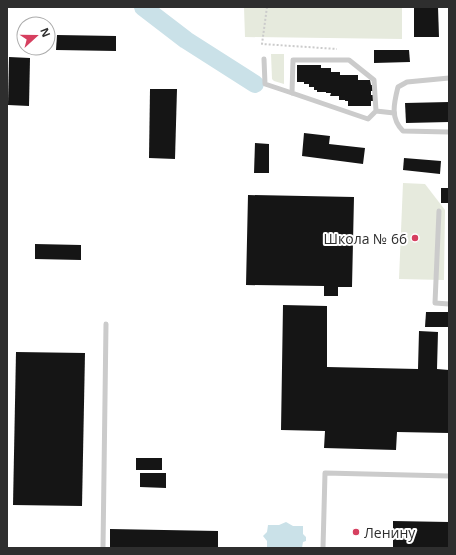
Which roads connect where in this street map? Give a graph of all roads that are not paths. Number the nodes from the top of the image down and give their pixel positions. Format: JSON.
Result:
{"nodes":[{"id":1,"x":264,"y":59,"type":"dead end"},
{"id":2,"x":449,"y":78,"type":"edge"},
{"id":3,"x":292,"y":93,"type":"junction"},
{"id":4,"x":376,"y":111,"type":"junction"},
{"id":5,"x":394,"y":113,"type":"junction"},
{"id":6,"x":449,"y":132,"type":"edge"},
{"id":7,"x":439,"y":211,"type":"dead end"},
{"id":8,"x":449,"y":304,"type":"edge"},
{"id":9,"x":106,"y":324,"type":"dead end"},
{"id":10,"x":449,"y":476,"type":"edge"},
{"id":11,"x":103,"y":548,"type":"edge"},
{"id":12,"x":323,"y":548,"type":"edge"}],
"edges":[{"from":1,"to":3,"type":"lane"},
{"from":2,"to":5,"type":"lane"},
{"from":3,"to":4,"type":"lane"},
{"from":3,"to":4,"type":"lane"},
{"from":4,"to":5,"type":"lane"},
{"from":5,"to":6,"type":"lane"},
{"from":7,"to":8,"type":"lane"},
{"from":9,"to":11,"type":"lane"},
{"from":10,"to":12,"type":"lane"}]}
